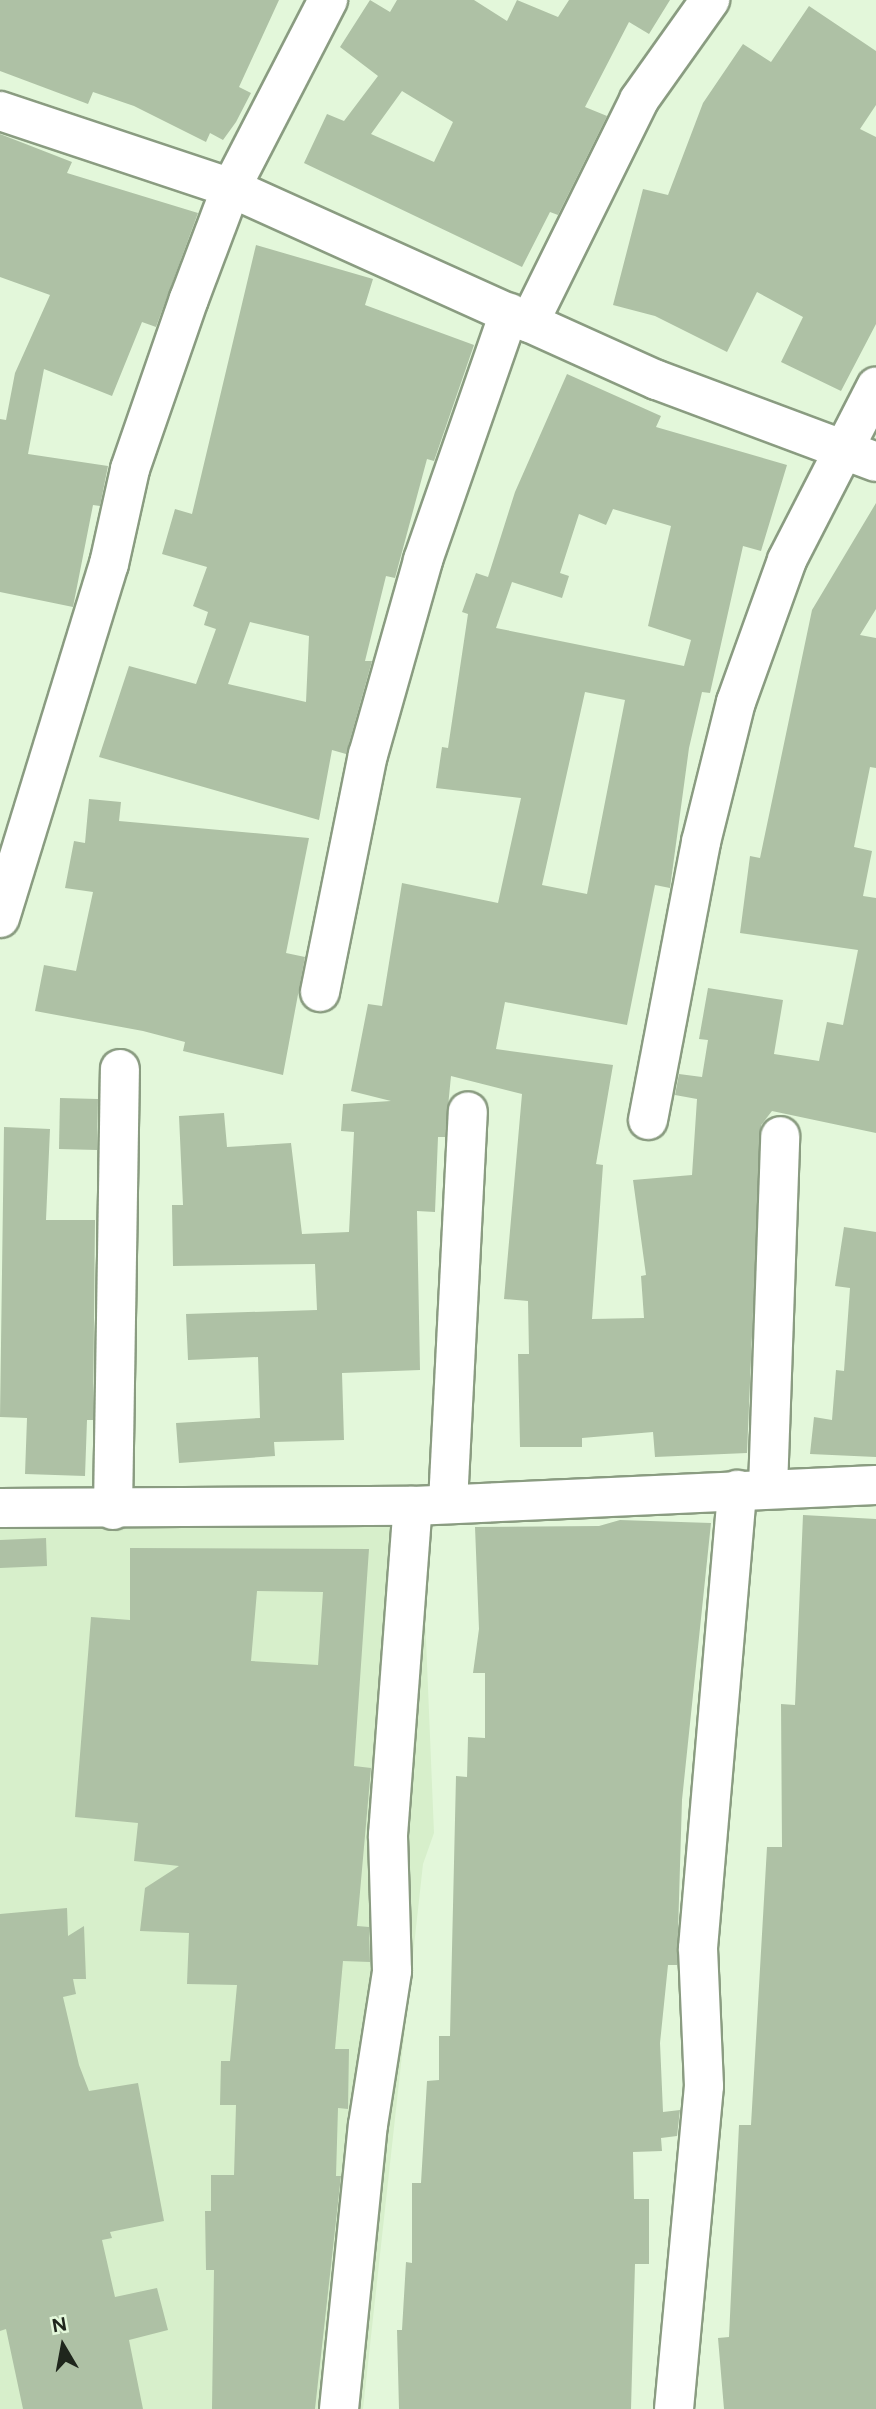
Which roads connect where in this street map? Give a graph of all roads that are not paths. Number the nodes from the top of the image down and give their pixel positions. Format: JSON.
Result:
{"nodes":[{"id":1,"x":328,"y":0,"type":"edge"},
{"id":2,"x":710,"y":0,"type":"edge"},
{"id":3,"x":0,"y":111,"type":"edge"},
{"id":4,"x":231,"y":188,"type":"junction"},
{"id":5,"x":519,"y":318,"type":"junction"},
{"id":6,"x":876,"y":387,"type":"edge"},
{"id":7,"x":860,"y":454,"type":"edge"},
{"id":8,"x":0,"y":918,"type":"edge"},
{"id":9,"x":320,"y":992,"type":"dead end"},
{"id":10,"x":120,"y":1069,"type":"dead end"},
{"id":11,"x":468,"y":1112,"type":"dead end"},
{"id":12,"x":648,"y":1120,"type":"dead end"},
{"id":13,"x":780,"y":1136,"type":"dead end"},
{"id":14,"x":876,"y":1485,"type":"edge"},
{"id":15,"x":753,"y":1489,"type":"junction"},
{"id":16,"x":430,"y":1504,"type":"junction"},
{"id":17,"x":0,"y":1508,"type":"edge"},
{"id":18,"x":113,"y":1510,"type":"junction"},
{"id":19,"x":339,"y":2409,"type":"edge"},
{"id":20,"x":674,"y":2409,"type":"edge"}],
"edges":[{"from":1,"to":4,"type":"street"},
{"from":2,"to":5,"type":"street"},
{"from":3,"to":4,"type":"street"},
{"from":4,"to":5,"type":"street"},
{"from":4,"to":8,"type":"street"},
{"from":5,"to":7,"type":"street"},
{"from":5,"to":9,"type":"street"},
{"from":6,"to":7,"type":"street"},
{"from":7,"to":12,"type":"street"},
{"from":10,"to":18,"type":"street"},
{"from":11,"to":16,"type":"street"},
{"from":13,"to":15,"type":"street"},
{"from":14,"to":15,"type":"street"},
{"from":15,"to":16,"type":"street"},
{"from":15,"to":20,"type":"street"},
{"from":16,"to":18,"type":"street"},
{"from":16,"to":19,"type":"street"},
{"from":17,"to":18,"type":"street"}]}
